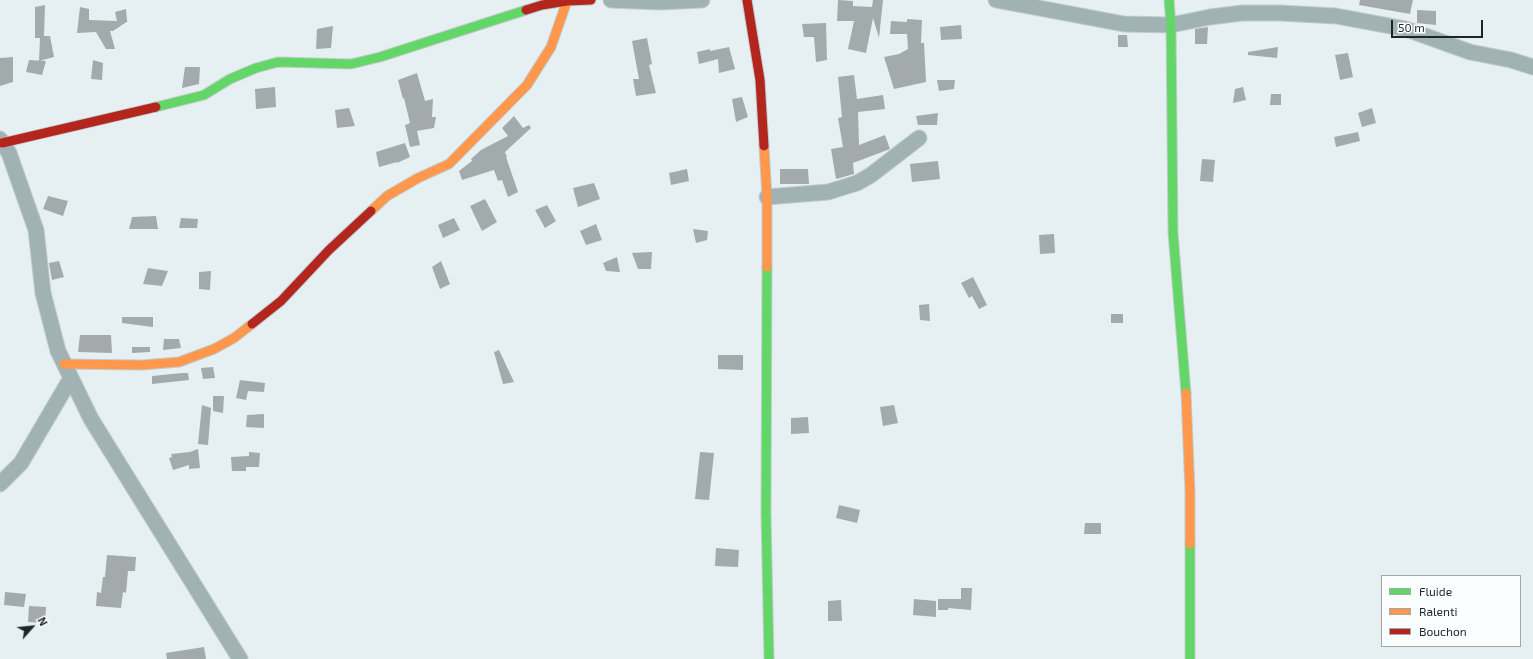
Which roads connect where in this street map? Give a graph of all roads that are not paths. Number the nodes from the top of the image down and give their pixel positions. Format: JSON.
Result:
{"nodes":[{"id":1,"x":590,"y":0,"type":"edge"},
{"id":2,"x":611,"y":0,"type":"edge"},
{"id":3,"x":702,"y":0,"type":"edge"},
{"id":4,"x":747,"y":0,"type":"edge"},
{"id":5,"x":996,"y":0,"type":"edge"},
{"id":6,"x":1170,"y":0,"type":"edge"},
{"id":7,"x":567,"y":1,"type":"junction"},
{"id":8,"x":514,"y":7,"type":"edge"},
{"id":9,"x":1171,"y":25,"type":"junction"},
{"id":10,"x":1532,"y":66,"type":"edge"},
{"id":11,"x":919,"y":138,"type":"dead end"},
{"id":12,"x":1,"y":141,"type":"edge"},
{"id":13,"x":767,"y":198,"type":"junction"},
{"id":14,"x":64,"y":364,"type":"junction"},
{"id":15,"x":71,"y":378,"type":"junction"},
{"id":16,"x":0,"y":484,"type":"edge"},
{"id":17,"x":240,"y":659,"type":"edge"},
{"id":18,"x":769,"y":659,"type":"edge"},
{"id":19,"x":1190,"y":659,"type":"edge"}],
"edges":[{"from":1,"to":7,"type":"street"},
{"from":2,"to":3,"type":"street"},
{"from":4,"to":13,"type":"street"},
{"from":5,"to":9,"type":"street"},
{"from":6,"to":9,"type":"street"},
{"from":7,"to":8,"type":"street"},
{"from":7,"to":14,"type":"street"},
{"from":8,"to":12,"type":"street"},
{"from":9,"to":10,"type":"street"},
{"from":9,"to":19,"type":"street"},
{"from":11,"to":13,"type":"street"},
{"from":12,"to":14,"type":"street"},
{"from":13,"to":18,"type":"street"},
{"from":14,"to":15,"type":"street"},
{"from":15,"to":16,"type":"street"},
{"from":15,"to":17,"type":"street"}]}
